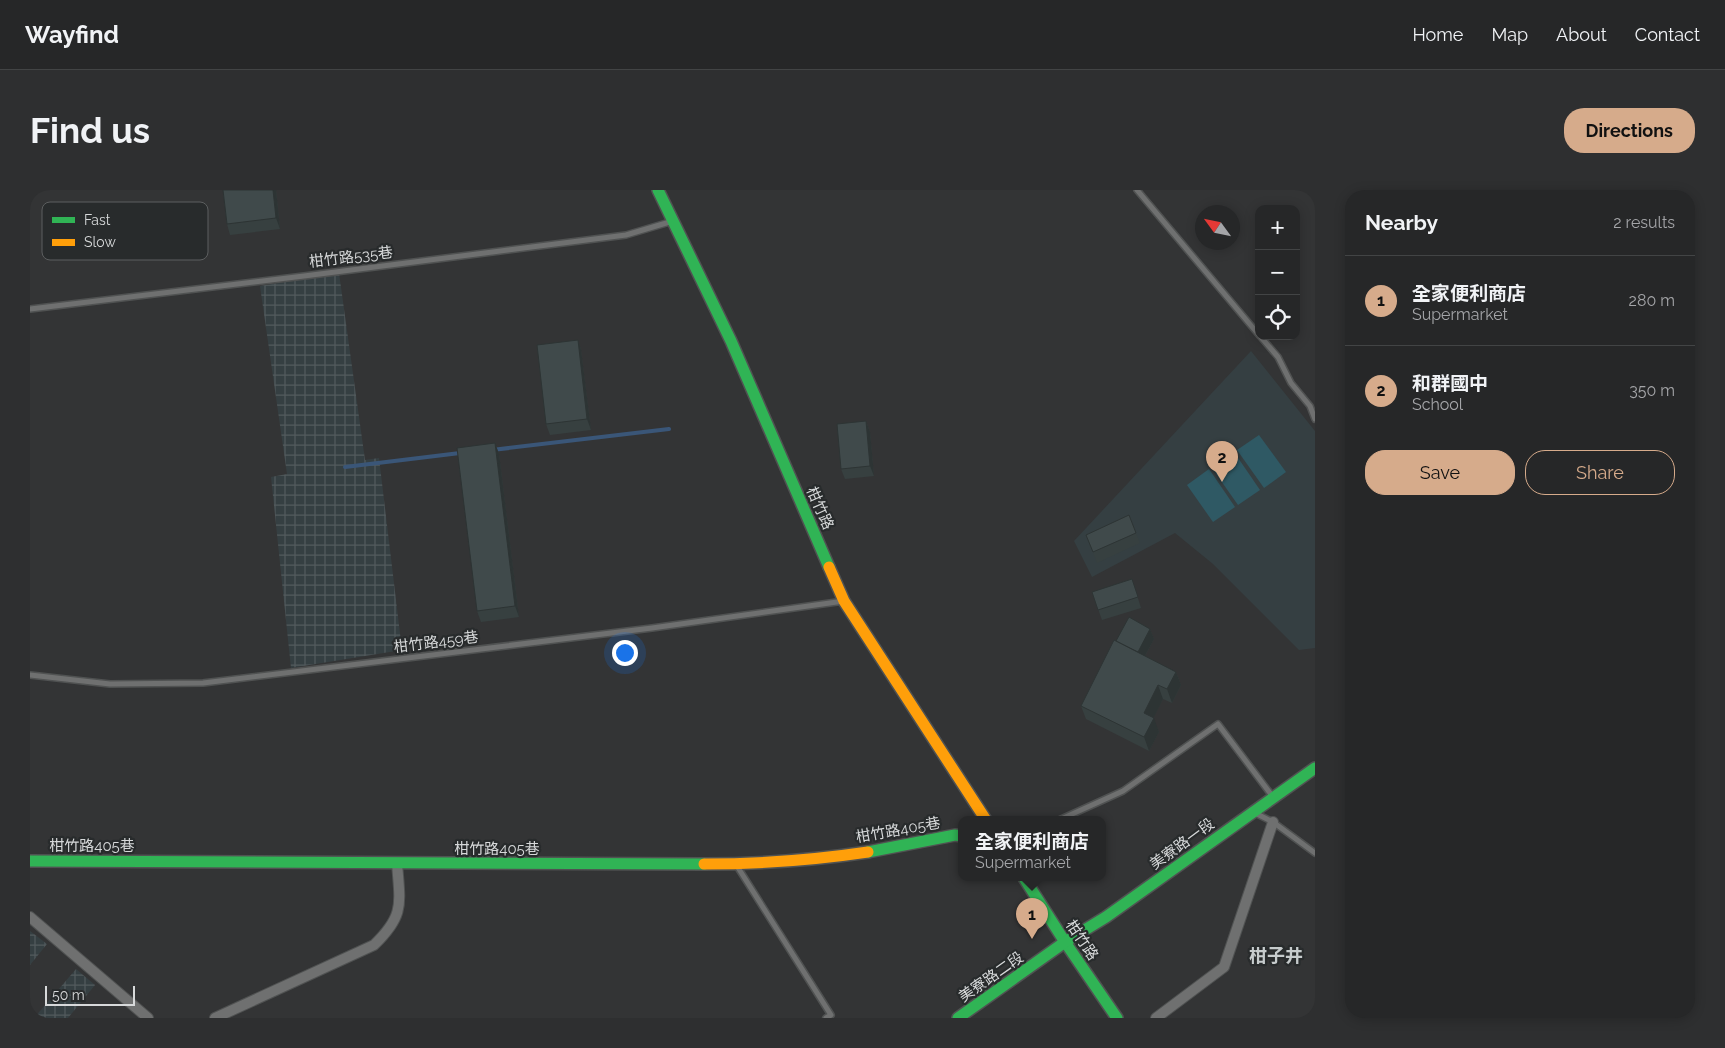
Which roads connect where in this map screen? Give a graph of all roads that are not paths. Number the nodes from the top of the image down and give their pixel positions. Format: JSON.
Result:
{"nodes":[{"id":1,"x":658,"y":190,"type":"edge"},
{"id":2,"x":1137,"y":190,"type":"edge"},
{"id":3,"x":673,"y":221,"type":"junction"},
{"id":4,"x":30,"y":309,"type":"edge"},
{"id":5,"x":1255,"y":331,"type":"edge"},
{"id":6,"x":1263,"y":340,"type":"edge"},
{"id":7,"x":1315,"y":419,"type":"edge"},
{"id":8,"x":844,"y":601,"type":"junction"},
{"id":9,"x":30,"y":675,"type":"edge"},
{"id":10,"x":1315,"y":768,"type":"edge"},
{"id":11,"x":1274,"y":798,"type":"junction"},
{"id":12,"x":1253,"y":812,"type":"junction"},
{"id":13,"x":983,"y":816,"type":"edge"},
{"id":14,"x":1068,"y":816,"type":"edge"},
{"id":15,"x":1273,"y":822,"type":"junction"},
{"id":16,"x":958,"y":835,"type":"edge"},
{"id":17,"x":1315,"y":853,"type":"edge"},
{"id":18,"x":30,"y":861,"type":"edge"},
{"id":19,"x":397,"y":864,"type":"junction"},
{"id":20,"x":736,"y":864,"type":"junction"},
{"id":21,"x":1026,"y":881,"type":"edge"},
{"id":22,"x":30,"y":917,"type":"edge"},
{"id":23,"x":1065,"y":942,"type":"junction"},
{"id":24,"x":148,"y":1018,"type":"edge"},
{"id":25,"x":215,"y":1018,"type":"edge"},
{"id":26,"x":826,"y":1018,"type":"edge"},
{"id":27,"x":958,"y":1018,"type":"edge"},
{"id":28,"x":1117,"y":1018,"type":"edge"},
{"id":29,"x":1156,"y":1018,"type":"edge"}],
"edges":[{"from":1,"to":3,"type":"street","name":"柑竹路"},
{"from":2,"to":5,"type":"lane"},
{"from":3,"to":4,"type":"lane","name":"柑竹路535巷"},
{"from":3,"to":8,"type":"street","name":"柑竹路"},
{"from":6,"to":7,"type":"lane"},
{"from":8,"to":9,"type":"lane","name":"柑竹路459巷"},
{"from":8,"to":13,"type":"street","name":"柑竹路"},
{"from":10,"to":11,"type":"street","name":"美寮路一段"},
{"from":11,"to":12,"type":"street","name":"美寮路一段"},
{"from":11,"to":14,"type":"lane"},
{"from":12,"to":15,"type":"lane"},
{"from":12,"to":23,"type":"street","name":"美寮路一段"},
{"from":15,"to":17,"type":"lane"},
{"from":15,"to":29,"type":"street"},
{"from":16,"to":20,"type":"street","name":"柑竹路405巷"},
{"from":18,"to":19,"type":"street","name":"柑竹路405巷"},
{"from":19,"to":20,"type":"street","name":"柑竹路405巷"},
{"from":19,"to":25,"type":"street"},
{"from":20,"to":26,"type":"lane"},
{"from":21,"to":23,"type":"street","name":"柑竹路"},
{"from":22,"to":24,"type":"street"},
{"from":23,"to":27,"type":"street","name":"美寮路二段"},
{"from":23,"to":28,"type":"street","name":"柑竹路"}]}
